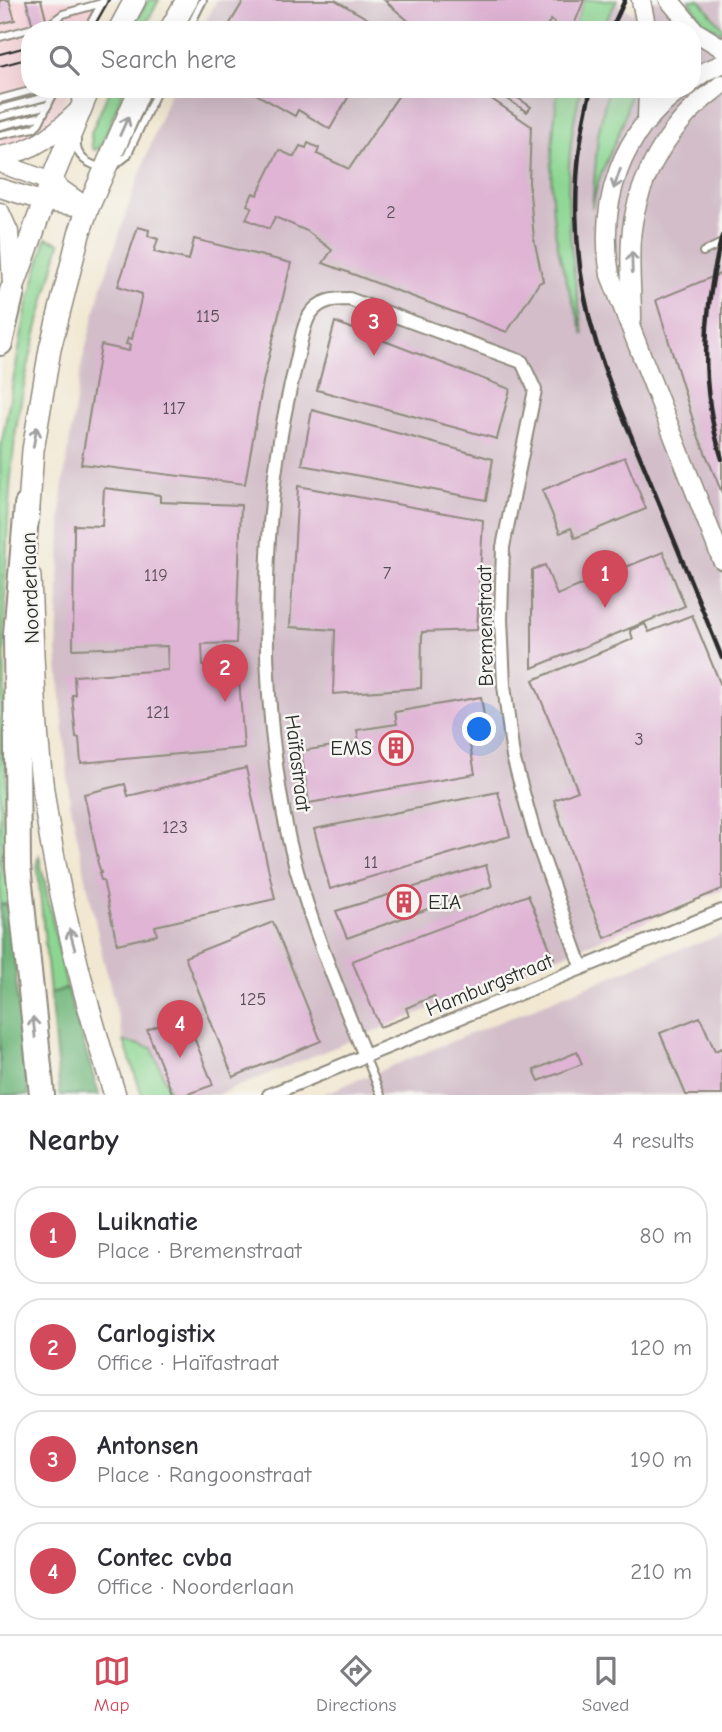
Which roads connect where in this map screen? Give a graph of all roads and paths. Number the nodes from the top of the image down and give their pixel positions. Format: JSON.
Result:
{"nodes":[{"id":1,"x":135,"y":0,"type":"edge"},
{"id":2,"x":187,"y":0,"type":"edge"},
{"id":3,"x":203,"y":0,"type":"edge"},
{"id":4,"x":641,"y":0,"type":"edge"},
{"id":5,"x":669,"y":0,"type":"edge"},
{"id":6,"x":103,"y":1,"type":"edge"},
{"id":7,"x":54,"y":21,"type":"edge"},
{"id":8,"x":92,"y":21,"type":"edge"},
{"id":9,"x":124,"y":21,"type":"edge"},
{"id":10,"x":175,"y":21,"type":"edge"},
{"id":11,"x":192,"y":21,"type":"edge"},
{"id":12,"x":646,"y":21,"type":"edge"},
{"id":13,"x":675,"y":21,"type":"edge"},
{"id":14,"x":687,"y":21,"type":"edge"},
{"id":15,"x":21,"y":31,"type":"edge"},
{"id":16,"x":701,"y":35,"type":"edge"},
{"id":17,"x":0,"y":37,"type":"edge"},
{"id":18,"x":722,"y":48,"type":"edge"},
{"id":19,"x":722,"y":64,"type":"edge"},
{"id":20,"x":701,"y":75,"type":"edge"},
{"id":21,"x":720,"y":86,"type":"edge"},
{"id":22,"x":701,"y":90,"type":"edge"},
{"id":23,"x":21,"y":93,"type":"edge"},
{"id":24,"x":37,"y":98,"type":"edge"},
{"id":25,"x":52,"y":98,"type":"edge"},
{"id":26,"x":137,"y":98,"type":"edge"},
{"id":27,"x":154,"y":98,"type":"edge"},
{"id":28,"x":648,"y":98,"type":"edge"},
{"id":29,"x":671,"y":98,"type":"edge"},
{"id":30,"x":689,"y":98,"type":"edge"},
{"id":31,"x":0,"y":99,"type":"edge"},
{"id":32,"x":85,"y":99,"type":"edge"},
{"id":33,"x":48,"y":105,"type":"junction"},
{"id":34,"x":0,"y":110,"type":"edge"},
{"id":35,"x":42,"y":116,"type":"junction"},
{"id":36,"x":0,"y":117,"type":"edge"},
{"id":37,"x":647,"y":118,"type":"junction"},
{"id":38,"x":0,"y":126,"type":"edge"},
{"id":39,"x":671,"y":134,"type":"junction"},
{"id":40,"x":0,"y":135,"type":"edge"},
{"id":41,"x":0,"y":156,"type":"edge"},
{"id":42,"x":0,"y":163,"type":"edge"},
{"id":43,"x":104,"y":169,"type":"junction"},
{"id":44,"x":0,"y":188,"type":"edge"},
{"id":45,"x":48,"y":192,"type":"junction"},
{"id":46,"x":88,"y":208,"type":"junction"},
{"id":47,"x":0,"y":212,"type":"edge"},
{"id":48,"x":722,"y":243,"type":"edge"},
{"id":49,"x":703,"y":252,"type":"dead end"},
{"id":50,"x":12,"y":291,"type":"junction"},
{"id":51,"x":322,"y":302,"type":"joint"},
{"id":52,"x":632,"y":331,"type":"junction"},
{"id":53,"x":0,"y":343,"type":"edge"},
{"id":54,"x":27,"y":505,"type":"junction"},
{"id":55,"x":722,"y":560,"type":"edge"},
{"id":56,"x":722,"y":911,"type":"edge"},
{"id":57,"x":583,"y":968,"type":"junction"},
{"id":58,"x":365,"y":1056,"type":"junction"},
{"id":59,"x":42,"y":1095,"type":"edge"},
{"id":60,"x":115,"y":1095,"type":"edge"},
{"id":61,"x":270,"y":1095,"type":"edge"},
{"id":62,"x":381,"y":1095,"type":"edge"}],
"edges":[{"from":1,"to":9,"type":"main road"},
{"from":2,"to":10,"type":"main road"},
{"from":3,"to":11,"type":"lane"},
{"from":4,"to":12,"type":"street"},
{"from":5,"to":13,"type":"street"},
{"from":5,"to":14,"type":"street"},
{"from":6,"to":7,"type":"lane"},
{"from":6,"to":8,"type":"lane"},
{"from":15,"to":17,"type":"lane"},
{"from":16,"to":18,"type":"street"},
{"from":19,"to":20,"type":"street"},
{"from":21,"to":22,"type":"street"},
{"from":21,"to":39,"type":"street"},
{"from":23,"to":31,"type":"lane"},
{"from":24,"to":34,"type":"lane"},
{"from":25,"to":33,"type":"lane"},
{"from":43,"to":26,"type":"main road","name":"Noorderlaan","one_way":true},
{"from":27,"to":43,"type":"lane"},
{"from":28,"to":37,"type":"street"},
{"from":29,"to":37,"type":"street"},
{"from":30,"to":39,"type":"street"},
{"from":32,"to":41,"type":"street"},
{"from":32,"to":43,"type":"lane"},
{"from":32,"to":45,"type":"main road"},
{"from":33,"to":35,"type":"lane"},
{"from":33,"to":36,"type":"lane"},
{"from":35,"to":38,"type":"lane"},
{"from":35,"to":40,"type":"lane"},
{"from":37,"to":52,"type":"street","one_way":true},
{"from":52,"to":39,"type":"street","one_way":true},
{"from":42,"to":45,"type":"street"},
{"from":43,"to":46,"type":"main road","name":"Noorderlaan"},
{"from":44,"to":45,"type":"street"},
{"from":45,"to":46,"type":"street"},
{"from":45,"to":50,"type":"main road"},
{"from":54,"to":46,"type":"main road","name":"Noorderlaan","one_way":true},
{"from":47,"to":50,"type":"street"},
{"from":48,"to":49,"type":"lane"},
{"from":50,"to":53,"type":"highway"},
{"from":51,"to":57,"type":"street","name":"Bremenstraat"},
{"from":51,"to":58,"type":"street","name":"Haïfastraat"},
{"from":52,"to":55,"type":"street"},
{"from":59,"to":54,"type":"highway","one_way":true},
{"from":60,"to":54,"type":"main road","name":"Noorderlaan","one_way":true},
{"from":56,"to":57,"type":"street","name":"Hamburgstraat"},
{"from":57,"to":58,"type":"street","name":"Hamburgstraat"},
{"from":58,"to":61,"type":"street","name":"Hamburgstraat"},
{"from":58,"to":62,"type":"lane"}]}
